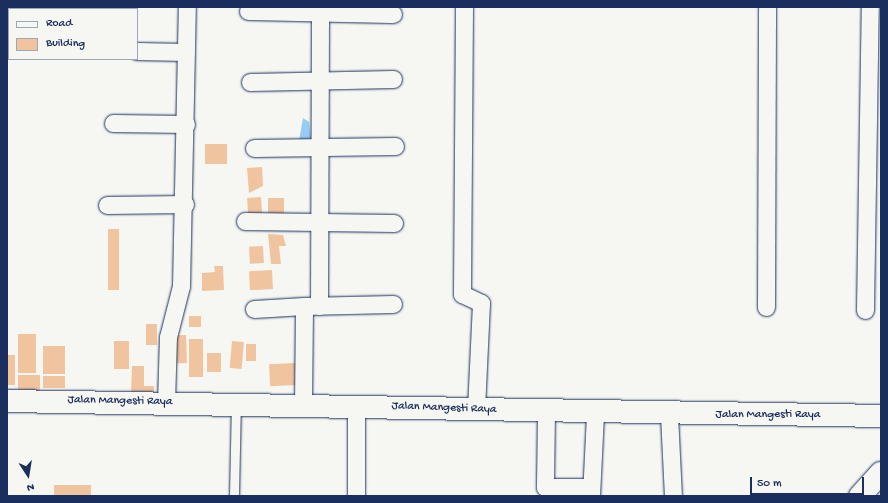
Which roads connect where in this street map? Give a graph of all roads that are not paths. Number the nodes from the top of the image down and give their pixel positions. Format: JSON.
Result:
{"nodes":[{"id":1,"x":187,"y":7,"type":"edge"},
{"id":2,"x":464,"y":7,"type":"edge"},
{"id":3,"x":767,"y":7,"type":"edge"},
{"id":4,"x":870,"y":7,"type":"edge"},
{"id":5,"x":320,"y":10,"type":"edge"},
{"id":6,"x":248,"y":11,"type":"dead end"},
{"id":7,"x":393,"y":14,"type":"dead end"},
{"id":8,"x":138,"y":51,"type":"edge"},
{"id":9,"x":186,"y":52,"type":"junction"},
{"id":10,"x":393,"y":79,"type":"dead end"},
{"id":11,"x":320,"y":80,"type":"junction"},
{"id":12,"x":250,"y":82,"type":"dead end"},
{"id":13,"x":113,"y":123,"type":"dead end"},
{"id":14,"x":186,"y":124,"type":"junction"},
{"id":15,"x":319,"y":145,"type":"junction"},
{"id":16,"x":395,"y":146,"type":"dead end"},
{"id":17,"x":254,"y":148,"type":"dead end"},
{"id":18,"x":107,"y":204,"type":"dead end"},
{"id":19,"x":185,"y":204,"type":"junction"},
{"id":20,"x":245,"y":221,"type":"dead end"},
{"id":21,"x":394,"y":223,"type":"dead end"},
{"id":22,"x":319,"y":225,"type":"junction"},
{"id":23,"x":392,"y":304,"type":"dead end"},
{"id":24,"x":312,"y":306,"type":"junction"},
{"id":25,"x":766,"y":307,"type":"dead end"},
{"id":26,"x":254,"y":309,"type":"dead end"},
{"id":27,"x":865,"y":310,"type":"dead end"},
{"id":28,"x":7,"y":401,"type":"edge"},
{"id":29,"x":166,"y":402,"type":"junction"},
{"id":30,"x":236,"y":404,"type":"junction"},
{"id":31,"x":304,"y":404,"type":"junction"},
{"id":32,"x":356,"y":406,"type":"junction"},
{"id":33,"x":476,"y":410,"type":"junction"},
{"id":34,"x":546,"y":412,"type":"junction"},
{"id":35,"x":595,"y":413,"type":"junction"},
{"id":36,"x":669,"y":415,"type":"junction"},
{"id":37,"x":881,"y":416,"type":"edge"},
{"id":38,"x":881,"y":473,"type":"edge"},
{"id":39,"x":545,"y":491,"type":"edge"},
{"id":40,"x":591,"y":491,"type":"edge"},
{"id":41,"x":234,"y":496,"type":"edge"},
{"id":42,"x":356,"y":496,"type":"edge"},
{"id":43,"x":673,"y":496,"type":"edge"},
{"id":44,"x":860,"y":496,"type":"edge"}],
"edges":[{"from":1,"to":9,"type":"street"},
{"from":2,"to":33,"type":"street"},
{"from":3,"to":25,"type":"street"},
{"from":4,"to":27,"type":"street"},
{"from":5,"to":6,"type":"street"},
{"from":5,"to":7,"type":"street"},
{"from":5,"to":11,"type":"street"},
{"from":8,"to":9,"type":"street"},
{"from":9,"to":14,"type":"street"},
{"from":10,"to":11,"type":"street"},
{"from":11,"to":12,"type":"street"},
{"from":11,"to":15,"type":"street"},
{"from":13,"to":14,"type":"street"},
{"from":14,"to":19,"type":"street"},
{"from":15,"to":16,"type":"street"},
{"from":15,"to":17,"type":"street"},
{"from":15,"to":22,"type":"street"},
{"from":18,"to":19,"type":"street"},
{"from":19,"to":29,"type":"street"},
{"from":20,"to":22,"type":"street"},
{"from":21,"to":22,"type":"street"},
{"from":22,"to":24,"type":"street"},
{"from":23,"to":24,"type":"street"},
{"from":24,"to":26,"type":"street"},
{"from":24,"to":31,"type":"street"},
{"from":28,"to":29,"type":"street","name":"Jalan Mangesti Raya"},
{"from":29,"to":30,"type":"street","name":"Jalan Mangesti Raya"},
{"from":30,"to":31,"type":"street","name":"Jalan Mangesti Raya"},
{"from":30,"to":41,"type":"lane"},
{"from":31,"to":32,"type":"street","name":"Jalan Mangesti Raya"},
{"from":32,"to":33,"type":"street","name":"Jalan Mangesti Raya"},
{"from":32,"to":42,"type":"street"},
{"from":33,"to":34,"type":"street","name":"Jalan Mangesti Raya"},
{"from":34,"to":35,"type":"street","name":"Jalan Mangesti Raya"},
{"from":34,"to":39,"type":"street"},
{"from":35,"to":36,"type":"street","name":"Jalan Mangesti Raya"},
{"from":35,"to":40,"type":"street"},
{"from":36,"to":37,"type":"street","name":"Jalan Mangesti Raya"},
{"from":36,"to":43,"type":"street"},
{"from":38,"to":44,"type":"street"},
{"from":39,"to":40,"type":"street"}]}
